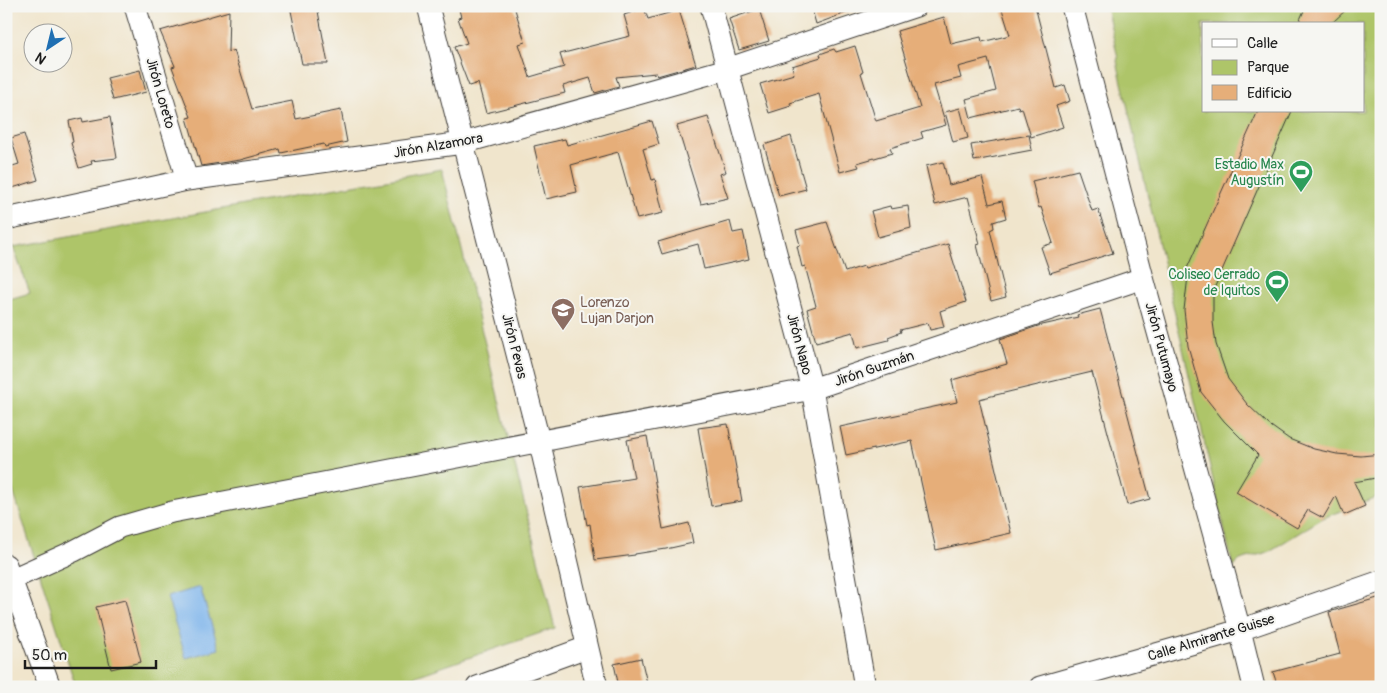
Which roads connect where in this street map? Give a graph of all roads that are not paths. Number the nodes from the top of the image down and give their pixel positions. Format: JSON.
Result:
{"nodes":[{"id":1,"x":136,"y":6,"type":"edge"},
{"id":2,"x":428,"y":6,"type":"edge"},
{"id":3,"x":711,"y":6,"type":"edge"},
{"id":4,"x":916,"y":6,"type":"edge"},
{"id":5,"x":1072,"y":6,"type":"edge"},
{"id":6,"x":727,"y":69,"type":"junction"},
{"id":7,"x":463,"y":143,"type":"junction"},
{"id":8,"x":187,"y":180,"type":"junction"},
{"id":9,"x":6,"y":219,"type":"edge"},
{"id":10,"x":1143,"y":278,"type":"junction"},
{"id":11,"x":812,"y":389,"type":"junction"},
{"id":12,"x":539,"y":440,"type":"junction"},
{"id":13,"x":9,"y":572,"type":"edge"},
{"id":14,"x":1381,"y":581,"type":"edge"},
{"id":15,"x":1240,"y":630,"type":"junction"},
{"id":16,"x":587,"y":647,"type":"junction"},
{"id":17,"x":50,"y":687,"type":"edge"},
{"id":18,"x":476,"y":687,"type":"edge"},
{"id":19,"x":597,"y":687,"type":"edge"},
{"id":20,"x":864,"y":687,"type":"edge"},
{"id":21,"x":1040,"y":687,"type":"edge"},
{"id":22,"x":1254,"y":687,"type":"edge"}],
"edges":[{"from":1,"to":8,"type":"street","name":"Jirón Loreto"},
{"from":2,"to":7,"type":"street","name":"Jirón Pevas"},
{"from":3,"to":6,"type":"street","name":"Jirón Napo"},
{"from":4,"to":6,"type":"street","name":"Jirón Alzamora"},
{"from":5,"to":10,"type":"street","name":"Jirón Putumayo"},
{"from":6,"to":7,"type":"street","name":"Jirón Alzamora"},
{"from":6,"to":11,"type":"street","name":"Jirón Napo"},
{"from":7,"to":8,"type":"street","name":"Jirón Alzamora"},
{"from":7,"to":12,"type":"street","name":"Jirón Pevas"},
{"from":8,"to":9,"type":"street","name":"Jirón Alzamora"},
{"from":10,"to":11,"type":"street","name":"Jirón Guzmán"},
{"from":10,"to":15,"type":"street","name":"Jirón Putumayo"},
{"from":11,"to":12,"type":"street","name":"Jirón Guzmán"},
{"from":11,"to":20,"type":"street","name":"Jirón Napo"},
{"from":12,"to":13,"type":"street","name":"Jirón Guzmán"},
{"from":12,"to":16,"type":"street","name":"Jirón Pevas"},
{"from":13,"to":17,"type":"street"},
{"from":14,"to":15,"type":"street","name":"Calle Almirante Guisse"},
{"from":15,"to":21,"type":"street","name":"Calle Almirante Guisse"},
{"from":15,"to":22,"type":"street","name":"Jirón Putumayo"},
{"from":16,"to":18,"type":"street"},
{"from":16,"to":19,"type":"street","name":"Jirón Pevas"}]}
